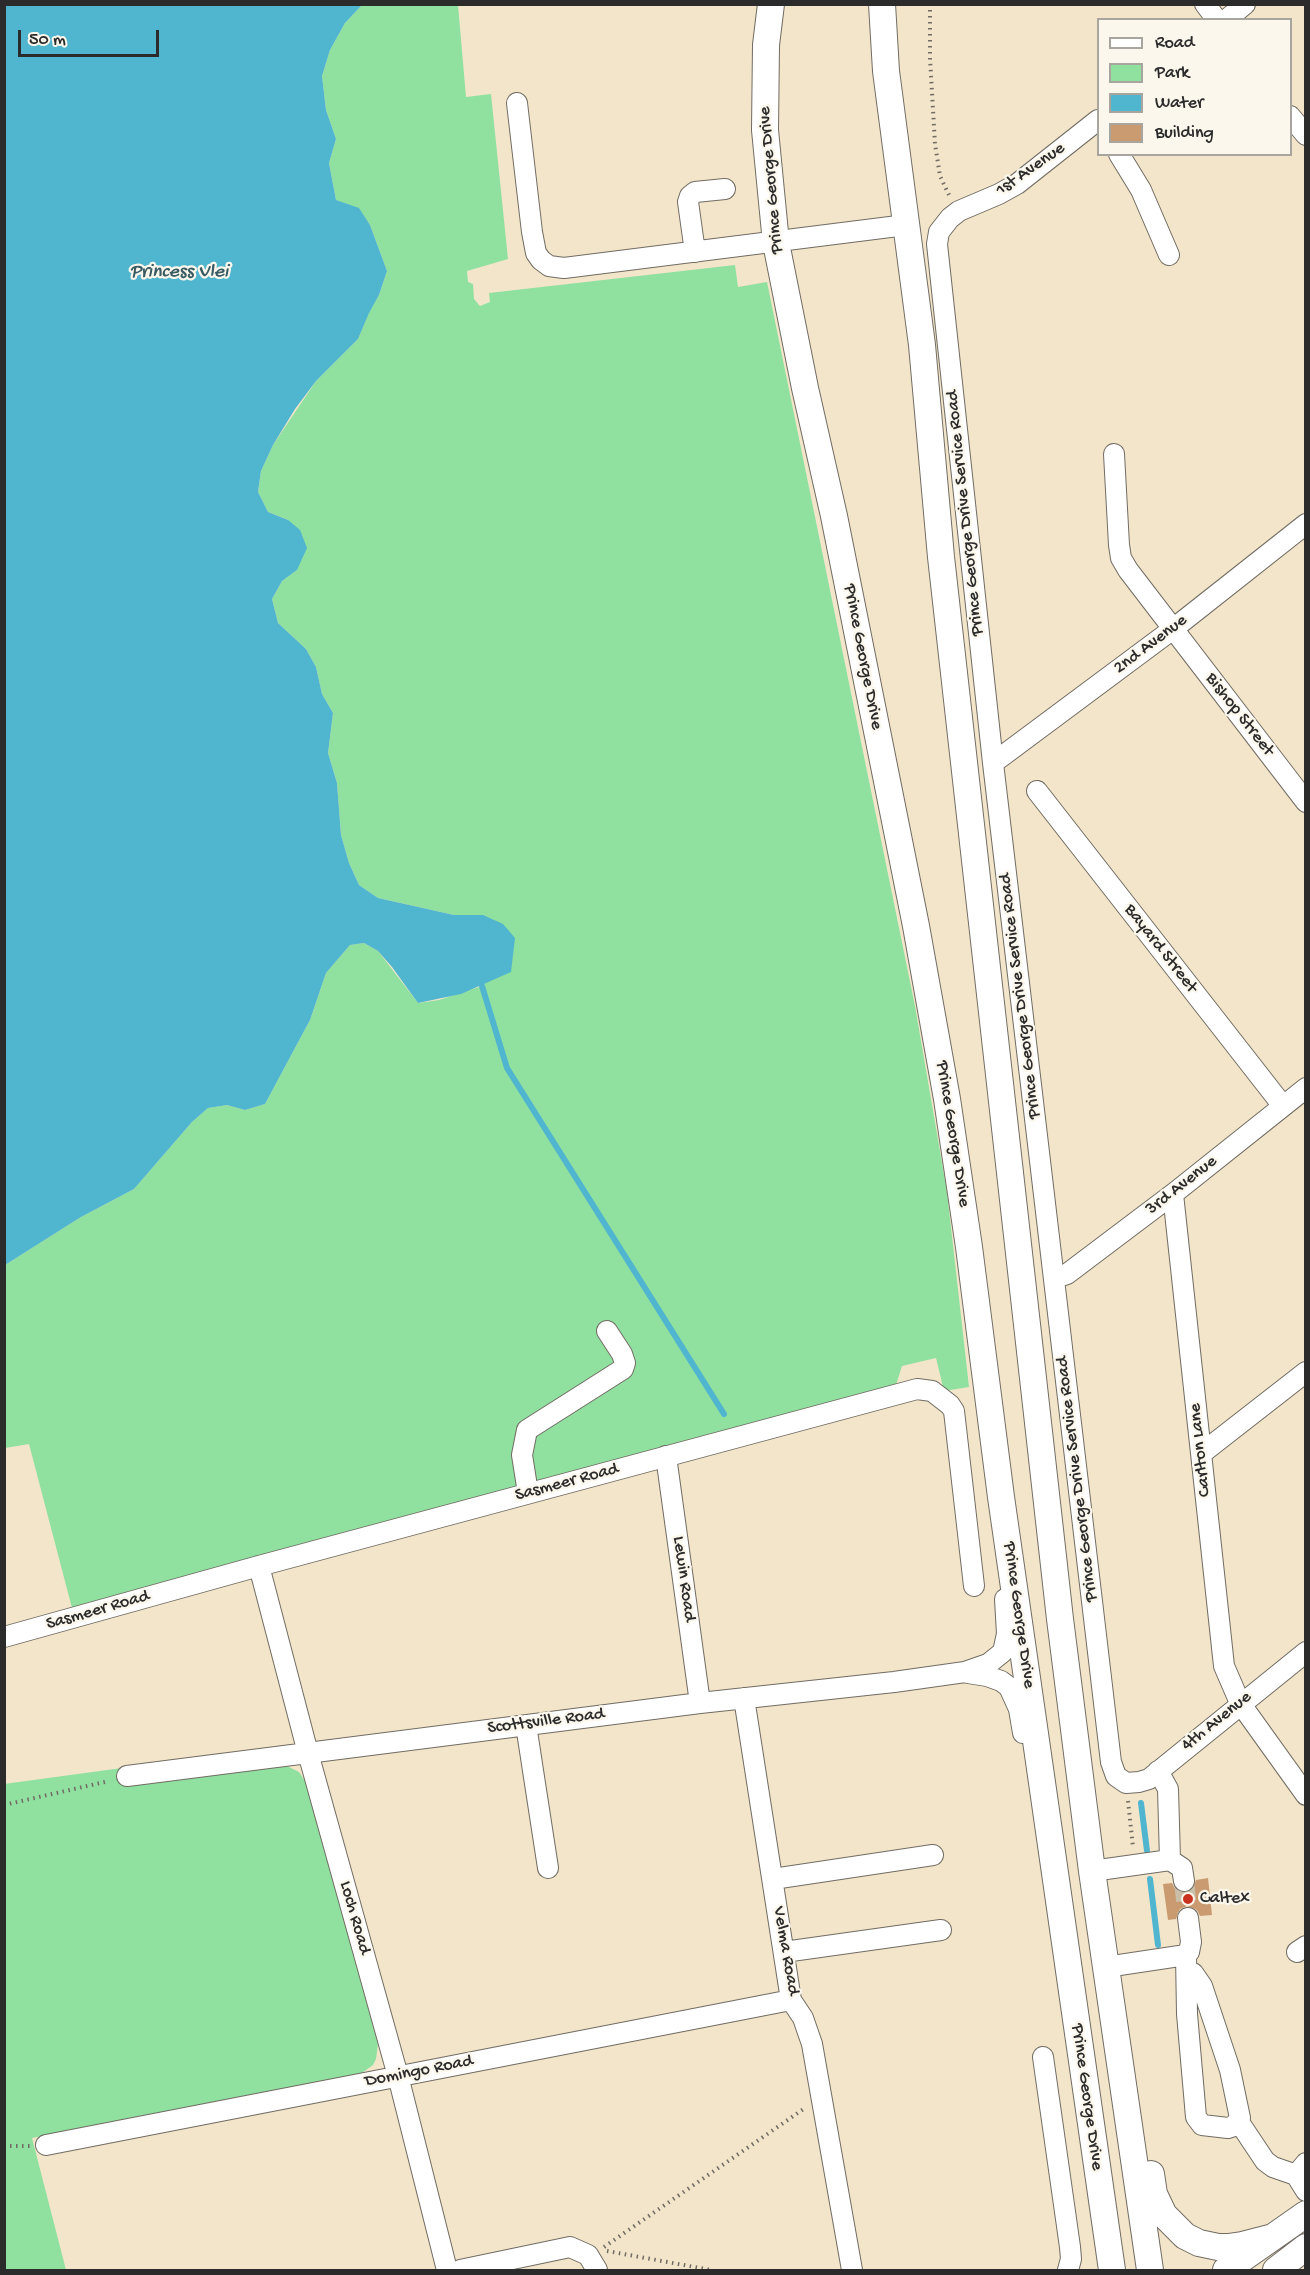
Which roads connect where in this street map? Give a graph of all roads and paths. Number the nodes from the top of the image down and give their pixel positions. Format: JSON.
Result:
{"nodes":[{"id":1,"x":771,"y":4,"type":"edge"},
{"id":2,"x":882,"y":4,"type":"edge"},
{"id":3,"x":930,"y":4,"type":"edge"},
{"id":4,"x":1205,"y":4,"type":"edge"},
{"id":5,"x":1245,"y":4,"type":"edge"},
{"id":6,"x":1216,"y":18,"type":"edge"},
{"id":7,"x":1228,"y":18,"type":"edge"},
{"id":8,"x":517,"y":103,"type":"dead end"},
{"id":9,"x":1292,"y":119,"type":"edge"},
{"id":10,"x":1096,"y":127,"type":"edge"},
{"id":11,"x":1305,"y":135,"type":"edge"},
{"id":12,"x":1120,"y":156,"type":"edge"},
{"id":13,"x":725,"y":189,"type":"dead end"},
{"id":14,"x":955,"y":205,"type":"junction"},
{"id":15,"x":906,"y":225,"type":"junction"},
{"id":16,"x":776,"y":243,"type":"junction"},
{"id":17,"x":695,"y":252,"type":"junction"},
{"id":18,"x":1169,"y":255,"type":"dead end"},
{"id":19,"x":1114,"y":454,"type":"dead end"},
{"id":20,"x":1305,"y":524,"type":"edge"},
{"id":21,"x":1173,"y":629,"type":"junction"},
{"id":22,"x":993,"y":763,"type":"junction"},
{"id":23,"x":1037,"y":791,"type":"dead end"},
{"id":24,"x":1305,"y":802,"type":"edge"},
{"id":25,"x":1305,"y":1088,"type":"edge"},
{"id":26,"x":1283,"y":1106,"type":"junction"},
{"id":27,"x":1173,"y":1194,"type":"junction"},
{"id":28,"x":1055,"y":1278,"type":"junction"},
{"id":29,"x":607,"y":1331,"type":"dead end"},
{"id":30,"x":1305,"y":1372,"type":"edge"},
{"id":31,"x":1202,"y":1453,"type":"junction"},
{"id":32,"x":666,"y":1456,"type":"junction"},
{"id":33,"x":528,"y":1493,"type":"junction"},
{"id":34,"x":1001,"y":1497,"type":"junction"},
{"id":35,"x":259,"y":1566,"type":"junction"},
{"id":36,"x":974,"y":1586,"type":"dead end"},
{"id":37,"x":4,"y":1637,"type":"edge"},
{"id":38,"x":1305,"y":1652,"type":"edge"},
{"id":39,"x":965,"y":1672,"type":"junction"},
{"id":40,"x":744,"y":1698,"type":"junction"},
{"id":41,"x":700,"y":1702,"type":"junction"},
{"id":42,"x":1240,"y":1703,"type":"junction"},
{"id":43,"x":526,"y":1725,"type":"junction"},
{"id":44,"x":308,"y":1753,"type":"junction"},
{"id":45,"x":1158,"y":1771,"type":"junction"},
{"id":46,"x":127,"y":1776,"type":"joint"},
{"id":47,"x":1127,"y":1791,"type":"junction"},
{"id":48,"x":1305,"y":1795,"type":"edge"},
{"id":49,"x":1045,"y":1799,"type":"junction"},
{"id":50,"x":4,"y":1805,"type":"edge"},
{"id":51,"x":1133,"y":1850,"type":"dead end"},
{"id":52,"x":933,"y":1855,"type":"dead end"},
{"id":53,"x":1170,"y":1860,"type":"junction"},
{"id":54,"x":548,"y":1868,"type":"dead end"},
{"id":55,"x":1092,"y":1871,"type":"junction"},
{"id":56,"x":773,"y":1879,"type":"junction"},
{"id":57,"x":1184,"y":1881,"type":"tunnel mouth"},
{"id":58,"x":1188,"y":1918,"type":"tunnel mouth"},
{"id":59,"x":941,"y":1930,"type":"dead end"},
{"id":60,"x":784,"y":1952,"type":"junction"},
{"id":61,"x":1186,"y":1964,"type":"junction"},
{"id":62,"x":1106,"y":1967,"type":"junction"},
{"id":63,"x":791,"y":2000,"type":"junction"},
{"id":64,"x":1043,"y":2057,"type":"dead end"},
{"id":65,"x":398,"y":2076,"type":"junction"},
{"id":66,"x":1123,"y":2089,"type":"junction"},
{"id":67,"x":821,"y":2097,"type":"junction"},
{"id":68,"x":1239,"y":2122,"type":"junction"},
{"id":69,"x":46,"y":2145,"type":"joint"},
{"id":70,"x":4,"y":2146,"type":"edge"},
{"id":71,"x":1302,"y":2176,"type":"edge"},
{"id":72,"x":1305,"y":2214,"type":"edge"},
{"id":73,"x":1273,"y":2237,"type":"junction"},
{"id":74,"x":447,"y":2271,"type":"edge"},
{"id":75,"x":460,"y":2271,"type":"edge"},
{"id":76,"x":597,"y":2271,"type":"edge"},
{"id":77,"x":711,"y":2271,"type":"edge"},
{"id":78,"x":852,"y":2271,"type":"edge"},
{"id":79,"x":1068,"y":2271,"type":"edge"},
{"id":80,"x":1112,"y":2271,"type":"edge"},
{"id":81,"x":1150,"y":2271,"type":"edge"},
{"id":82,"x":1226,"y":2271,"type":"edge"}],
"edges":[{"from":1,"to":16,"type":"main road","name":"Prince George Drive"},
{"from":2,"to":15,"type":"main road"},
{"from":3,"to":14,"type":"path"},
{"from":4,"to":6,"type":"street"},
{"from":5,"to":7,"type":"street"},
{"from":8,"to":17,"type":"street"},
{"from":9,"to":11,"type":"street"},
{"from":10,"to":14,"type":"street","name":"1st Avenue"},
{"from":12,"to":18,"type":"street"},
{"from":13,"to":17,"type":"street"},
{"from":14,"to":22,"type":"street","name":"Prince George Drive Service Road"},
{"from":15,"to":16,"type":"street"},
{"from":15,"to":55,"type":"main road"},
{"from":16,"to":17,"type":"street"},
{"from":16,"to":34,"type":"main road","name":"Prince George Drive"},
{"from":19,"to":21,"type":"street","name":"Bishop Street"},
{"from":20,"to":21,"type":"street","name":"2nd Avenue"},
{"from":21,"to":22,"type":"street","name":"2nd Avenue"},
{"from":21,"to":24,"type":"street","name":"Bishop Street"},
{"from":22,"to":28,"type":"street","name":"Prince George Drive Service Road"},
{"from":23,"to":26,"type":"street","name":"Bayard Street"},
{"from":25,"to":26,"type":"street","name":"3rd Avenue"},
{"from":26,"to":27,"type":"street","name":"3rd Avenue"},
{"from":27,"to":28,"type":"street","name":"3rd Avenue"},
{"from":27,"to":31,"type":"street","name":"Carlton Lane"},
{"from":28,"to":47,"type":"street","name":"Prince George Drive Service Road"},
{"from":29,"to":33,"type":"street"},
{"from":30,"to":31,"type":"street"},
{"from":31,"to":42,"type":"street","name":"Carlton Lane"},
{"from":32,"to":33,"type":"street","name":"Sasmeer Road"},
{"from":32,"to":36,"type":"street","name":"Sasmeer Road"},
{"from":32,"to":41,"type":"street","name":"Lewin Road"},
{"from":33,"to":35,"type":"street","name":"Sasmeer Road"},
{"from":34,"to":39,"type":"street","name":"Scottsville Road"},
{"from":34,"to":49,"type":"main road","name":"Prince George Drive"},
{"from":35,"to":37,"type":"street","name":"Sasmeer Road"},
{"from":35,"to":44,"type":"street","name":"Loch Road"},
{"from":38,"to":42,"type":"street","name":"4th Avenue"},
{"from":39,"to":40,"type":"street","name":"Scottsville Road"},
{"from":39,"to":49,"type":"street","name":"Scottsville Road"},
{"from":40,"to":41,"type":"street","name":"Scottsville Road"},
{"from":40,"to":56,"type":"street","name":"Velma Road"},
{"from":41,"to":43,"type":"street","name":"Scottsville Road"},
{"from":42,"to":45,"type":"street","name":"4th Avenue"},
{"from":42,"to":48,"type":"street","name":"Carlton Lane"},
{"from":43,"to":44,"type":"street","name":"Scottsville Road"},
{"from":43,"to":54,"type":"street"},
{"from":44,"to":46,"type":"street","name":"Scottsville Road"},
{"from":44,"to":65,"type":"street","name":"Loch Road"},
{"from":45,"to":47,"type":"street","name":"4th Avenue"},
{"from":45,"to":53,"type":"street"},
{"from":46,"to":50,"type":"path"},
{"from":47,"to":51,"type":"path"},
{"from":49,"to":80,"type":"main road","name":"Prince George Drive"},
{"from":52,"to":56,"type":"street"},
{"from":53,"to":55,"type":"street"},
{"from":53,"to":57,"type":"street"},
{"from":55,"to":62,"type":"main road"},
{"from":56,"to":60,"type":"street","name":"Velma Road"},
{"from":58,"to":61,"type":"street"},
{"from":59,"to":60,"type":"street"},
{"from":60,"to":63,"type":"street","name":"Velma Road"},
{"from":61,"to":62,"type":"street"},
{"from":61,"to":68,"type":"street"},
{"from":61,"to":68,"type":"street"},
{"from":62,"to":66,"type":"main road"},
{"from":63,"to":65,"type":"street","name":"Domingo Road"},
{"from":63,"to":67,"type":"street","name":"Velma Road"},
{"from":64,"to":79,"type":"street"},
{"from":65,"to":69,"type":"street","name":"Domingo Road"},
{"from":65,"to":74,"type":"street","name":"Loch Road"},
{"from":66,"to":73,"type":"main road"},
{"from":66,"to":81,"type":"main road"},
{"from":67,"to":77,"type":"path"},
{"from":67,"to":78,"type":"street","name":"Velma Road"},
{"from":68,"to":71,"type":"street"},
{"from":69,"to":70,"type":"path"},
{"from":72,"to":73,"type":"main road"},
{"from":73,"to":82,"type":"main road"},
{"from":75,"to":76,"type":"street"}]}
